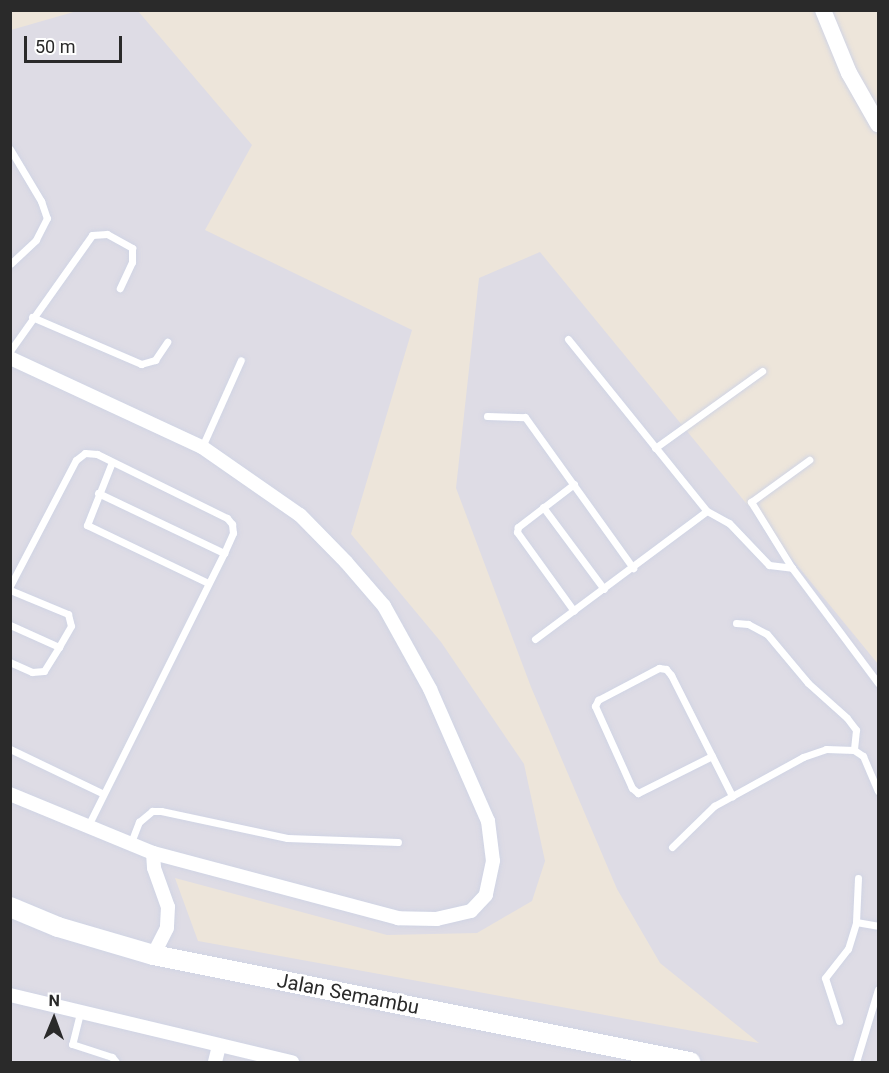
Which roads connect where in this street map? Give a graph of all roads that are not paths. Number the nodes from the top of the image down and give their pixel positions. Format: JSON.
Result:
{"nodes":[{"id":1,"x":823,"y":10,"type":"edge"},
{"id":2,"x":879,"y":124,"type":"edge"},
{"id":3,"x":10,"y":149,"type":"edge"},
{"id":4,"x":10,"y":264,"type":"edge"},
{"id":5,"x":120,"y":288,"type":"dead end"},
{"id":6,"x":32,"y":317,"type":"junction"},
{"id":7,"x":568,"y":339,"type":"dead end"},
{"id":8,"x":167,"y":342,"type":"dead end"},
{"id":9,"x":10,"y":351,"type":"edge"},
{"id":10,"x":10,"y":358,"type":"edge"},
{"id":11,"x":241,"y":360,"type":"dead end"},
{"id":12,"x":762,"y":370,"type":"dead end"},
{"id":13,"x":487,"y":416,"type":"dead end"},
{"id":14,"x":202,"y":447,"type":"junction"},
{"id":15,"x":655,"y":448,"type":"junction"},
{"id":16,"x":809,"y":460,"type":"dead end"},
{"id":17,"x":112,"y":462,"type":"junction"},
{"id":18,"x":573,"y":484,"type":"junction"},
{"id":19,"x":99,"y":493,"type":"junction"},
{"id":20,"x":543,"y":507,"type":"junction"},
{"id":21,"x":707,"y":512,"type":"junction"},
{"id":22,"x":224,"y":553,"type":"junction"},
{"id":23,"x":633,"y":568,"type":"junction"},
{"id":24,"x":792,"y":568,"type":"junction"},
{"id":25,"x":208,"y":583,"type":"junction"},
{"id":26,"x":10,"y":588,"type":"edge"},
{"id":27,"x":604,"y":589,"type":"junction"},
{"id":28,"x":574,"y":611,"type":"junction"},
{"id":29,"x":735,"y":623,"type":"dead end"},
{"id":30,"x":10,"y":625,"type":"edge"},
{"id":31,"x":535,"y":639,"type":"dead end"},
{"id":32,"x":59,"y":646,"type":"junction"},
{"id":33,"x":10,"y":662,"type":"edge"},
{"id":34,"x":879,"y":682,"type":"edge"},
{"id":35,"x":10,"y":749,"type":"edge"},
{"id":36,"x":854,"y":750,"type":"junction"},
{"id":37,"x":712,"y":756,"type":"junction"},
{"id":38,"x":879,"y":791,"type":"edge"},
{"id":39,"x":102,"y":793,"type":"junction"},
{"id":40,"x":10,"y":794,"type":"edge"},
{"id":41,"x":732,"y":796,"type":"junction"},
{"id":42,"x":88,"y":827,"type":"junction"},
{"id":43,"x":398,"y":842,"type":"dead end"},
{"id":44,"x":130,"y":845,"type":"junction"},
{"id":45,"x":672,"y":847,"type":"dead end"},
{"id":46,"x":153,"y":853,"type":"junction"},
{"id":47,"x":858,"y":878,"type":"dead end"},
{"id":48,"x":10,"y":907,"type":"edge"},
{"id":49,"x":856,"y":922,"type":"junction"},
{"id":50,"x":879,"y":926,"type":"edge"},
{"id":51,"x":153,"y":955,"type":"junction"},
{"id":52,"x":879,"y":989,"type":"edge"},
{"id":53,"x":10,"y":995,"type":"edge"},
{"id":54,"x":80,"y":1013,"type":"junction"},
{"id":55,"x":840,"y":1021,"type":"dead end"},
{"id":56,"x":219,"y":1046,"type":"junction"},
{"id":57,"x":116,"y":1062,"type":"edge"},
{"id":58,"x":215,"y":1062,"type":"edge"},
{"id":59,"x":292,"y":1062,"type":"edge"},
{"id":60,"x":690,"y":1062,"type":"edge"},
{"id":61,"x":856,"y":1062,"type":"edge"}],
"edges":[{"from":1,"to":2,"type":"street"},
{"from":3,"to":4,"type":"lane"},
{"from":5,"to":6,"type":"lane"},
{"from":6,"to":8,"type":"lane"},
{"from":6,"to":9,"type":"lane"},
{"from":7,"to":15,"type":"lane"},
{"from":10,"to":14,"type":"street"},
{"from":11,"to":14,"type":"lane"},
{"from":12,"to":15,"type":"lane"},
{"from":13,"to":18,"type":"lane"},
{"from":14,"to":46,"type":"street"},
{"from":15,"to":21,"type":"lane"},
{"from":16,"to":24,"type":"lane"},
{"from":17,"to":19,"type":"lane"},
{"from":17,"to":22,"type":"lane"},
{"from":17,"to":26,"type":"lane"},
{"from":18,"to":20,"type":"lane"},
{"from":18,"to":23,"type":"lane"},
{"from":19,"to":22,"type":"lane"},
{"from":19,"to":25,"type":"lane"},
{"from":20,"to":27,"type":"lane"},
{"from":20,"to":28,"type":"lane"},
{"from":21,"to":23,"type":"lane"},
{"from":21,"to":24,"type":"lane"},
{"from":22,"to":25,"type":"lane"},
{"from":23,"to":27,"type":"lane"},
{"from":24,"to":34,"type":"lane"},
{"from":25,"to":39,"type":"lane"},
{"from":26,"to":32,"type":"lane"},
{"from":27,"to":28,"type":"lane"},
{"from":28,"to":31,"type":"lane"},
{"from":29,"to":36,"type":"lane"},
{"from":30,"to":32,"type":"lane"},
{"from":32,"to":33,"type":"lane"},
{"from":35,"to":39,"type":"lane"},
{"from":36,"to":38,"type":"lane"},
{"from":36,"to":41,"type":"lane"},
{"from":37,"to":37,"type":"lane"},
{"from":37,"to":41,"type":"lane"},
{"from":39,"to":42,"type":"lane"},
{"from":40,"to":42,"type":"street"},
{"from":41,"to":45,"type":"lane"},
{"from":42,"to":44,"type":"street"},
{"from":43,"to":44,"type":"lane"},
{"from":44,"to":46,"type":"street"},
{"from":46,"to":51,"type":"street"},
{"from":47,"to":49,"type":"lane"},
{"from":48,"to":51,"type":"main road","name":"Jalan Semambu"},
{"from":49,"to":50,"type":"lane"},
{"from":49,"to":55,"type":"lane"},
{"from":51,"to":60,"type":"main road","name":"Jalan Semambu"},
{"from":52,"to":61,"type":"lane"},
{"from":53,"to":54,"type":"street"},
{"from":54,"to":56,"type":"street"},
{"from":54,"to":57,"type":"lane"},
{"from":56,"to":58,"type":"street"},
{"from":56,"to":59,"type":"street"}]}
